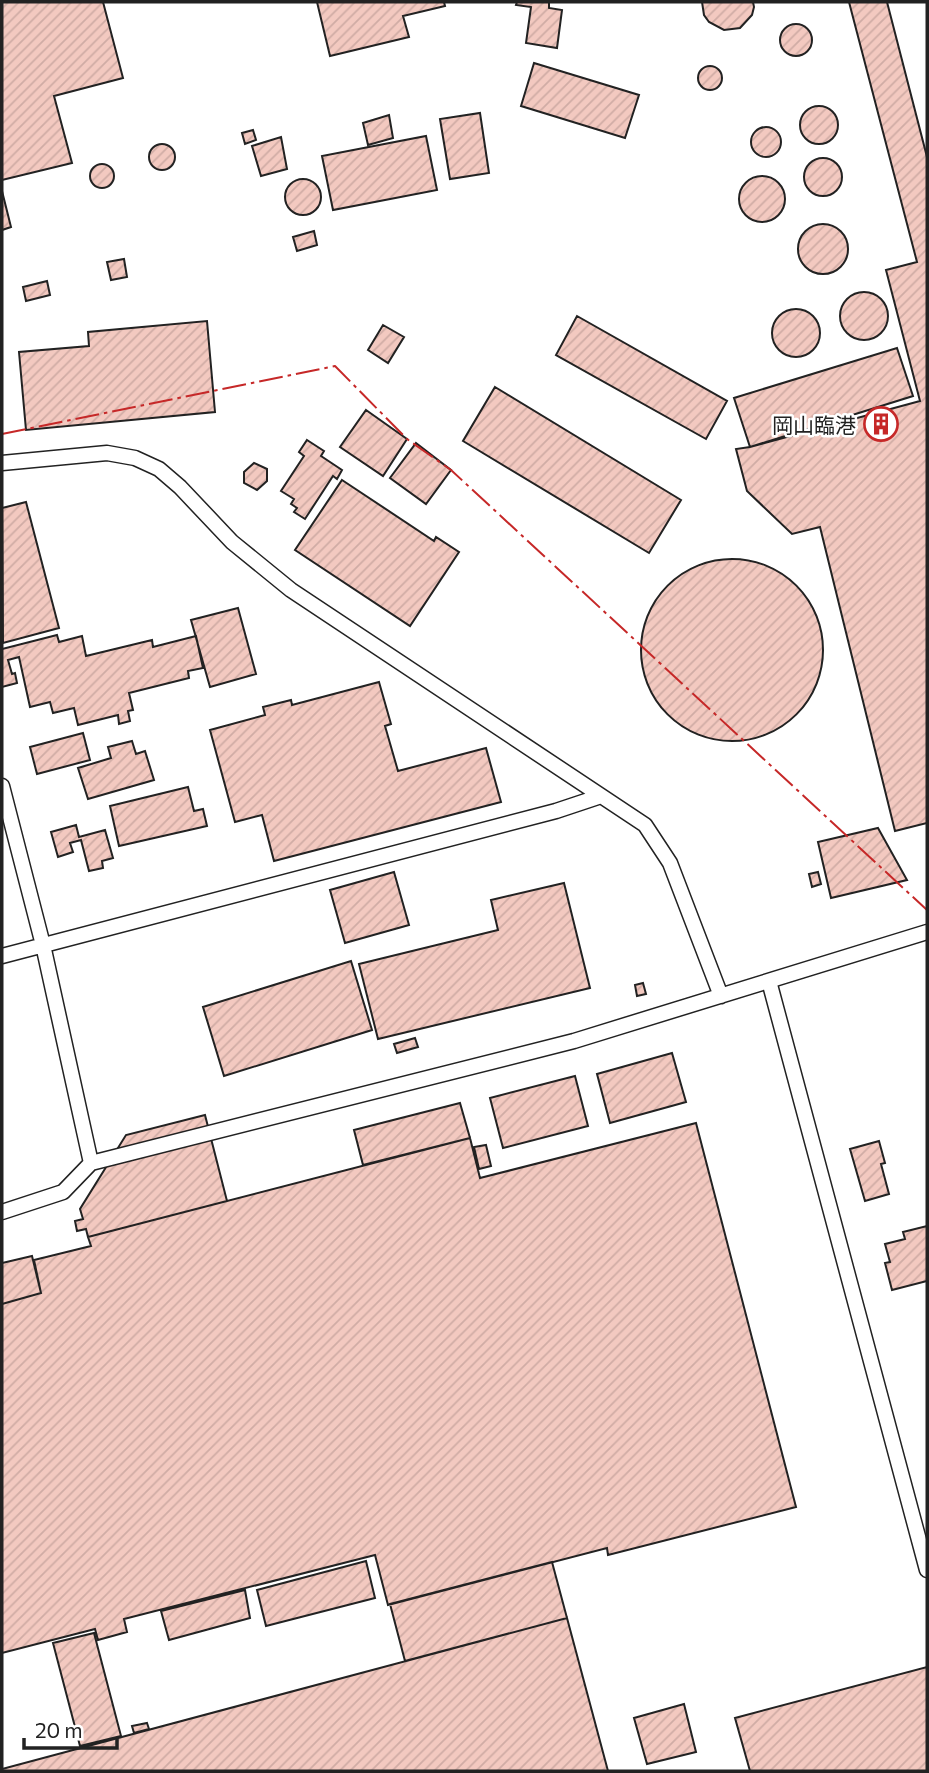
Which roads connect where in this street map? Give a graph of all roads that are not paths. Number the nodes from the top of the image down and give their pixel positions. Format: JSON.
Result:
{"nodes":[{"id":1,"x":2,"y":463,"type":"edge"},
{"id":2,"x":2,"y":786,"type":"edge"},
{"id":3,"x":601,"y":796,"type":"junction"},
{"id":4,"x":927,"y":932,"type":"edge"},
{"id":5,"x":43,"y":945,"type":"junction"},
{"id":6,"x":2,"y":956,"type":"edge"},
{"id":7,"x":769,"y":981,"type":"junction"},
{"id":8,"x":720,"y":996,"type":"junction"},
{"id":9,"x":91,"y":1163,"type":"junction"},
{"id":10,"x":2,"y":1212,"type":"edge"},
{"id":11,"x":927,"y":1570,"type":"edge"}],
"edges":[{"from":1,"to":3,"type":"lane"},
{"from":2,"to":5,"type":"lane"},
{"from":3,"to":5,"type":"lane"},
{"from":3,"to":8,"type":"lane"},
{"from":4,"to":7,"type":"lane"},
{"from":5,"to":6,"type":"lane"},
{"from":5,"to":9,"type":"lane"},
{"from":7,"to":8,"type":"lane"},
{"from":7,"to":11,"type":"lane"},
{"from":8,"to":9,"type":"lane"},
{"from":9,"to":10,"type":"lane"}]}
